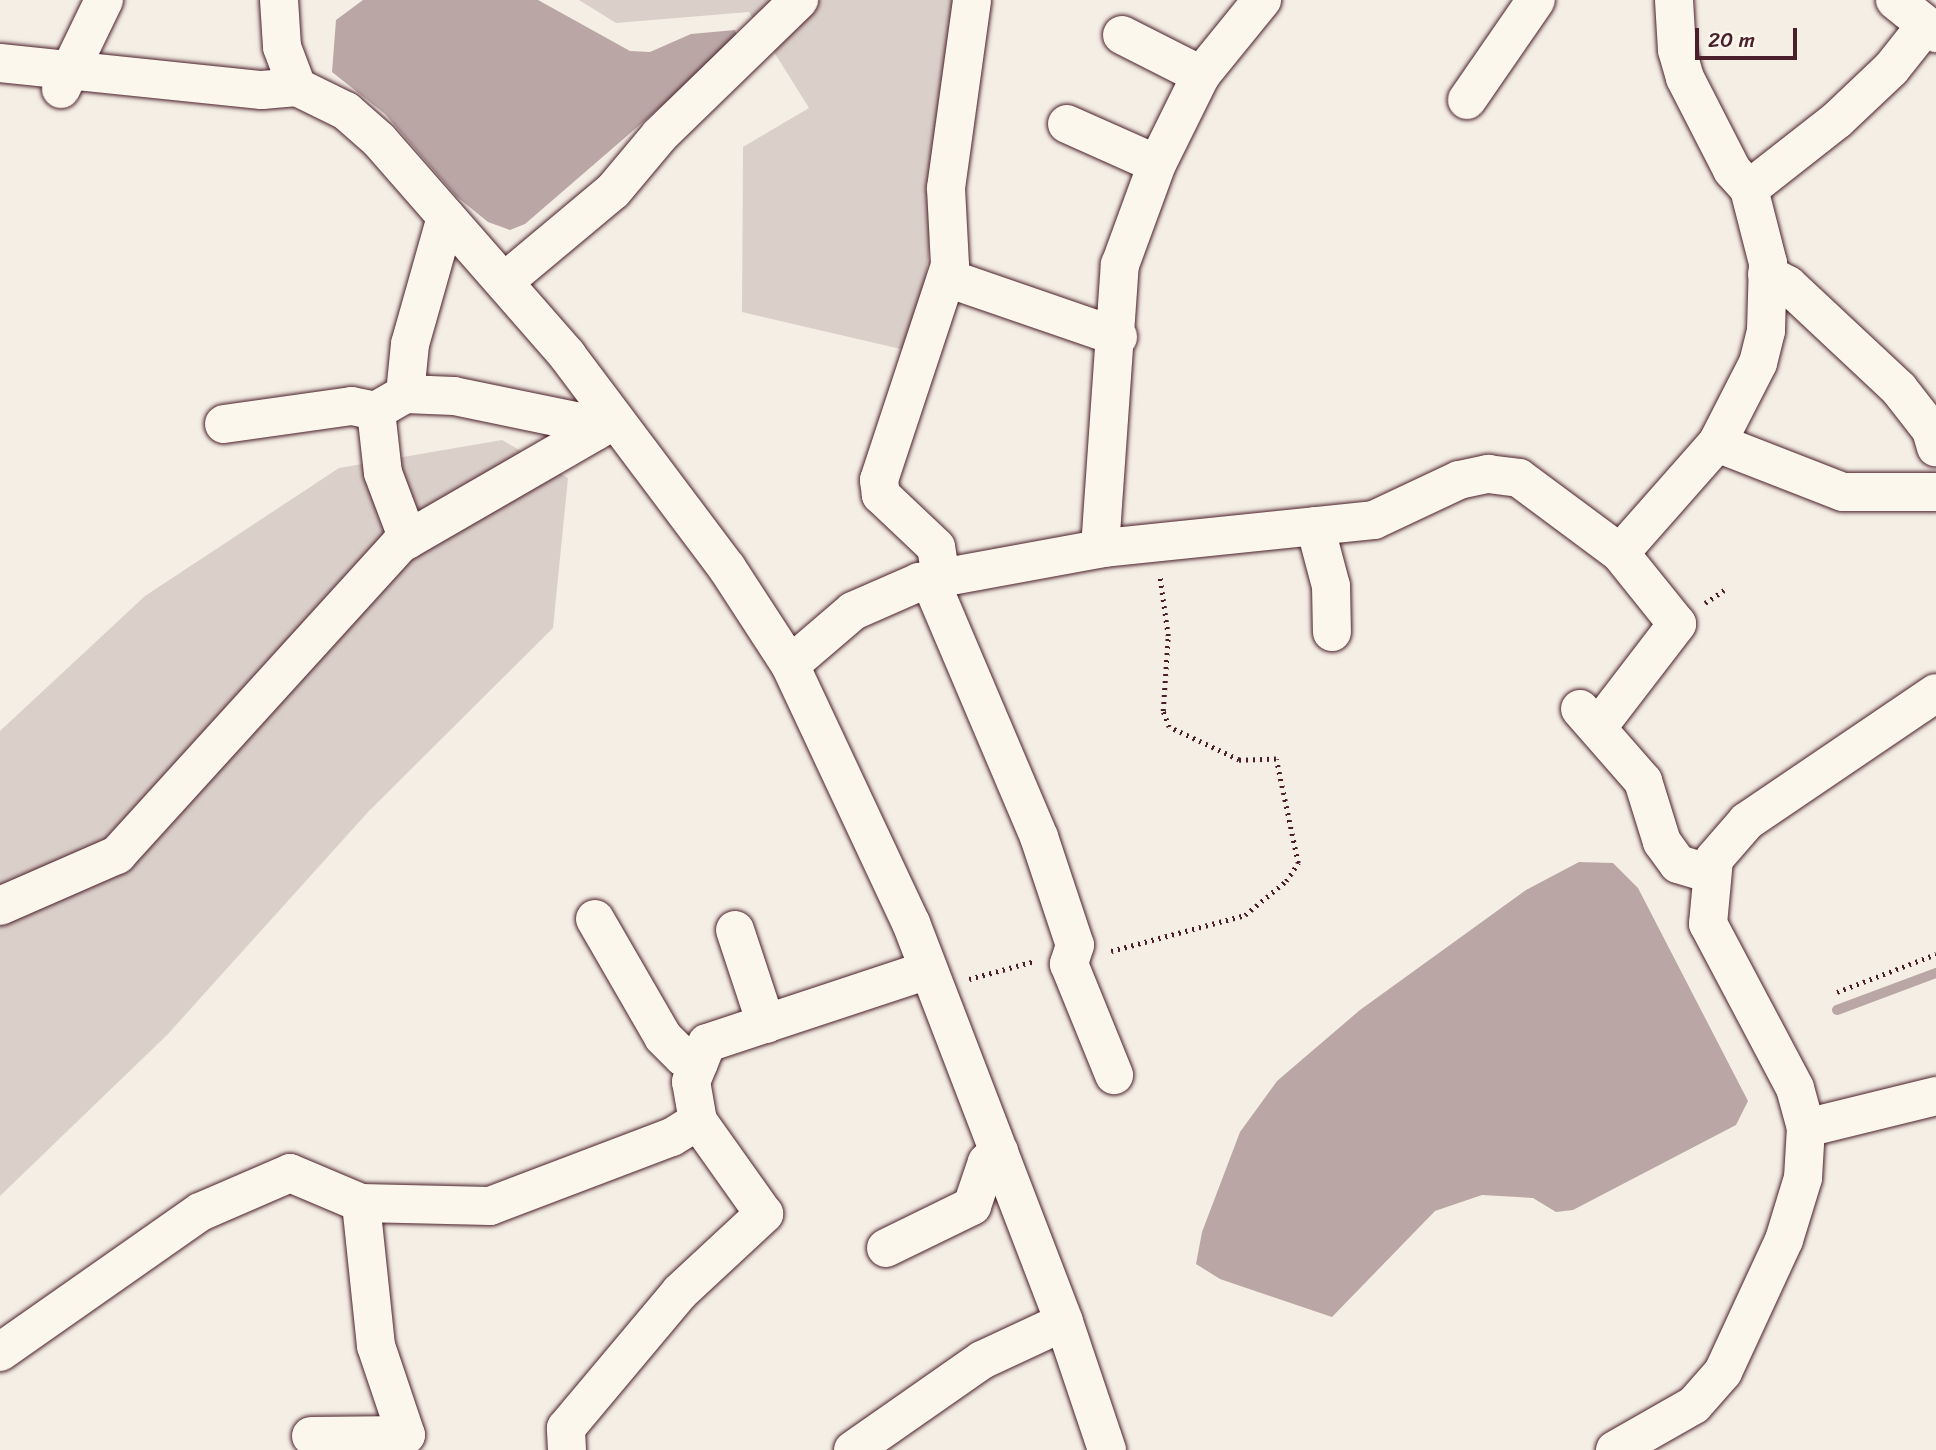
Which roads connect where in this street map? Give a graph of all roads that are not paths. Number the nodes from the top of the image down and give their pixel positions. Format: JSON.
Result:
{"nodes":[{"id":1,"x":104,"y":0,"type":"edge"},
{"id":2,"x":279,"y":0,"type":"edge"},
{"id":3,"x":799,"y":0,"type":"edge"},
{"id":4,"x":972,"y":0,"type":"edge"},
{"id":5,"x":1262,"y":0,"type":"edge"},
{"id":6,"x":1536,"y":0,"type":"edge"},
{"id":7,"x":1561,"y":0,"type":"edge"},
{"id":8,"x":1674,"y":0,"type":"edge"},
{"id":9,"x":1895,"y":0,"type":"edge"},
{"id":10,"x":1931,"y":29,"type":"edge"},
{"id":11,"x":1122,"y":35,"type":"dead end"},
{"id":12,"x":0,"y":63,"type":"edge"},
{"id":13,"x":1201,"y":75,"type":"junction"},
{"id":14,"x":63,"y":82,"type":"junction"},
{"id":15,"x":298,"y":87,"type":"junction"},
{"id":16,"x":1067,"y":124,"type":"dead end"},
{"id":17,"x":1157,"y":164,"type":"junction"},
{"id":18,"x":1749,"y":189,"type":"junction"},
{"id":19,"x":446,"y":217,"type":"junction"},
{"id":20,"x":1767,"y":274,"type":"junction"},
{"id":21,"x":947,"y":278,"type":"junction"},
{"id":22,"x":504,"y":282,"type":"junction"},
{"id":23,"x":1118,"y":337,"type":"junction"},
{"id":24,"x":391,"y":402,"type":"junction"},
{"id":25,"x":224,"y":424,"type":"dead end"},
{"id":26,"x":605,"y":426,"type":"junction"},
{"id":27,"x":1717,"y":443,"type":"junction"},
{"id":28,"x":1936,"y":447,"type":"edge"},
{"id":29,"x":1936,"y":492,"type":"edge"},
{"id":30,"x":1315,"y":527,"type":"junction"},
{"id":31,"x":408,"y":539,"type":"junction"},
{"id":32,"x":1100,"y":548,"type":"junction"},
{"id":33,"x":1620,"y":553,"type":"junction"},
{"id":34,"x":935,"y":579,"type":"junction"},
{"id":35,"x":1332,"y":632,"type":"dead end"},
{"id":36,"x":790,"y":665,"type":"junction"},
{"id":37,"x":1936,"y":693,"type":"edge"},
{"id":38,"x":1710,"y":874,"type":"junction"},
{"id":39,"x":0,"y":906,"type":"edge"},
{"id":40,"x":596,"y":919,"type":"dead end"},
{"id":41,"x":735,"y":930,"type":"dead end"},
{"id":42,"x":932,"y":979,"type":"junction"},
{"id":43,"x":766,"y":1024,"type":"junction"},
{"id":44,"x":699,"y":1063,"type":"junction"},
{"id":45,"x":1114,"y":1075,"type":"dead end"},
{"id":46,"x":1936,"y":1096,"type":"edge"},
{"id":47,"x":698,"y":1121,"type":"junction"},
{"id":48,"x":1806,"y":1128,"type":"junction"},
{"id":49,"x":999,"y":1152,"type":"junction"},
{"id":50,"x":361,"y":1203,"type":"junction"},
{"id":51,"x":886,"y":1248,"type":"dead end"},
{"id":52,"x":1064,"y":1322,"type":"junction"},
{"id":53,"x":0,"y":1352,"type":"edge"},
{"id":54,"x":311,"y":1436,"type":"dead end"},
{"id":55,"x":567,"y":1450,"type":"edge"},
{"id":56,"x":853,"y":1450,"type":"edge"},
{"id":57,"x":1107,"y":1450,"type":"edge"},
{"id":58,"x":1615,"y":1450,"type":"edge"}],
"edges":[{"from":1,"to":14,"type":"street"},
{"from":2,"to":15,"type":"street"},
{"from":3,"to":22,"type":"street"},
{"from":4,"to":21,"type":"street"},
{"from":5,"to":13,"type":"street"},
{"from":6,"to":7,"type":"street"},
{"from":8,"to":18,"type":"street"},
{"from":9,"to":10,"type":"street"},
{"from":10,"to":18,"type":"street"},
{"from":11,"to":13,"type":"street"},
{"from":12,"to":14,"type":"street"},
{"from":13,"to":17,"type":"street"},
{"from":14,"to":15,"type":"street"},
{"from":15,"to":19,"type":"street"},
{"from":16,"to":17,"type":"street"},
{"from":17,"to":23,"type":"street"},
{"from":18,"to":20,"type":"street"},
{"from":19,"to":22,"type":"street"},
{"from":19,"to":24,"type":"street"},
{"from":20,"to":27,"type":"street"},
{"from":20,"to":28,"type":"street"},
{"from":21,"to":23,"type":"street"},
{"from":21,"to":34,"type":"street"},
{"from":22,"to":26,"type":"street"},
{"from":23,"to":32,"type":"street"},
{"from":24,"to":25,"type":"street"},
{"from":24,"to":26,"type":"street"},
{"from":24,"to":31,"type":"street"},
{"from":26,"to":31,"type":"street"},
{"from":26,"to":36,"type":"street"},
{"from":27,"to":29,"type":"street"},
{"from":27,"to":33,"type":"street"},
{"from":30,"to":32,"type":"street"},
{"from":30,"to":33,"type":"street"},
{"from":30,"to":35,"type":"street"},
{"from":31,"to":39,"type":"street"},
{"from":32,"to":34,"type":"street"},
{"from":33,"to":38,"type":"street"},
{"from":34,"to":36,"type":"street"},
{"from":34,"to":45,"type":"street"},
{"from":36,"to":42,"type":"street"},
{"from":37,"to":38,"type":"street"},
{"from":38,"to":48,"type":"street"},
{"from":40,"to":44,"type":"street"},
{"from":41,"to":43,"type":"street"},
{"from":42,"to":43,"type":"street"},
{"from":42,"to":49,"type":"street"},
{"from":43,"to":44,"type":"street"},
{"from":44,"to":47,"type":"street"},
{"from":46,"to":48,"type":"street"},
{"from":47,"to":50,"type":"street"},
{"from":47,"to":55,"type":"street"},
{"from":48,"to":58,"type":"street"},
{"from":49,"to":51,"type":"street"},
{"from":49,"to":52,"type":"street"},
{"from":50,"to":53,"type":"street"},
{"from":50,"to":54,"type":"street"},
{"from":52,"to":56,"type":"street"},
{"from":52,"to":57,"type":"street"}]}
